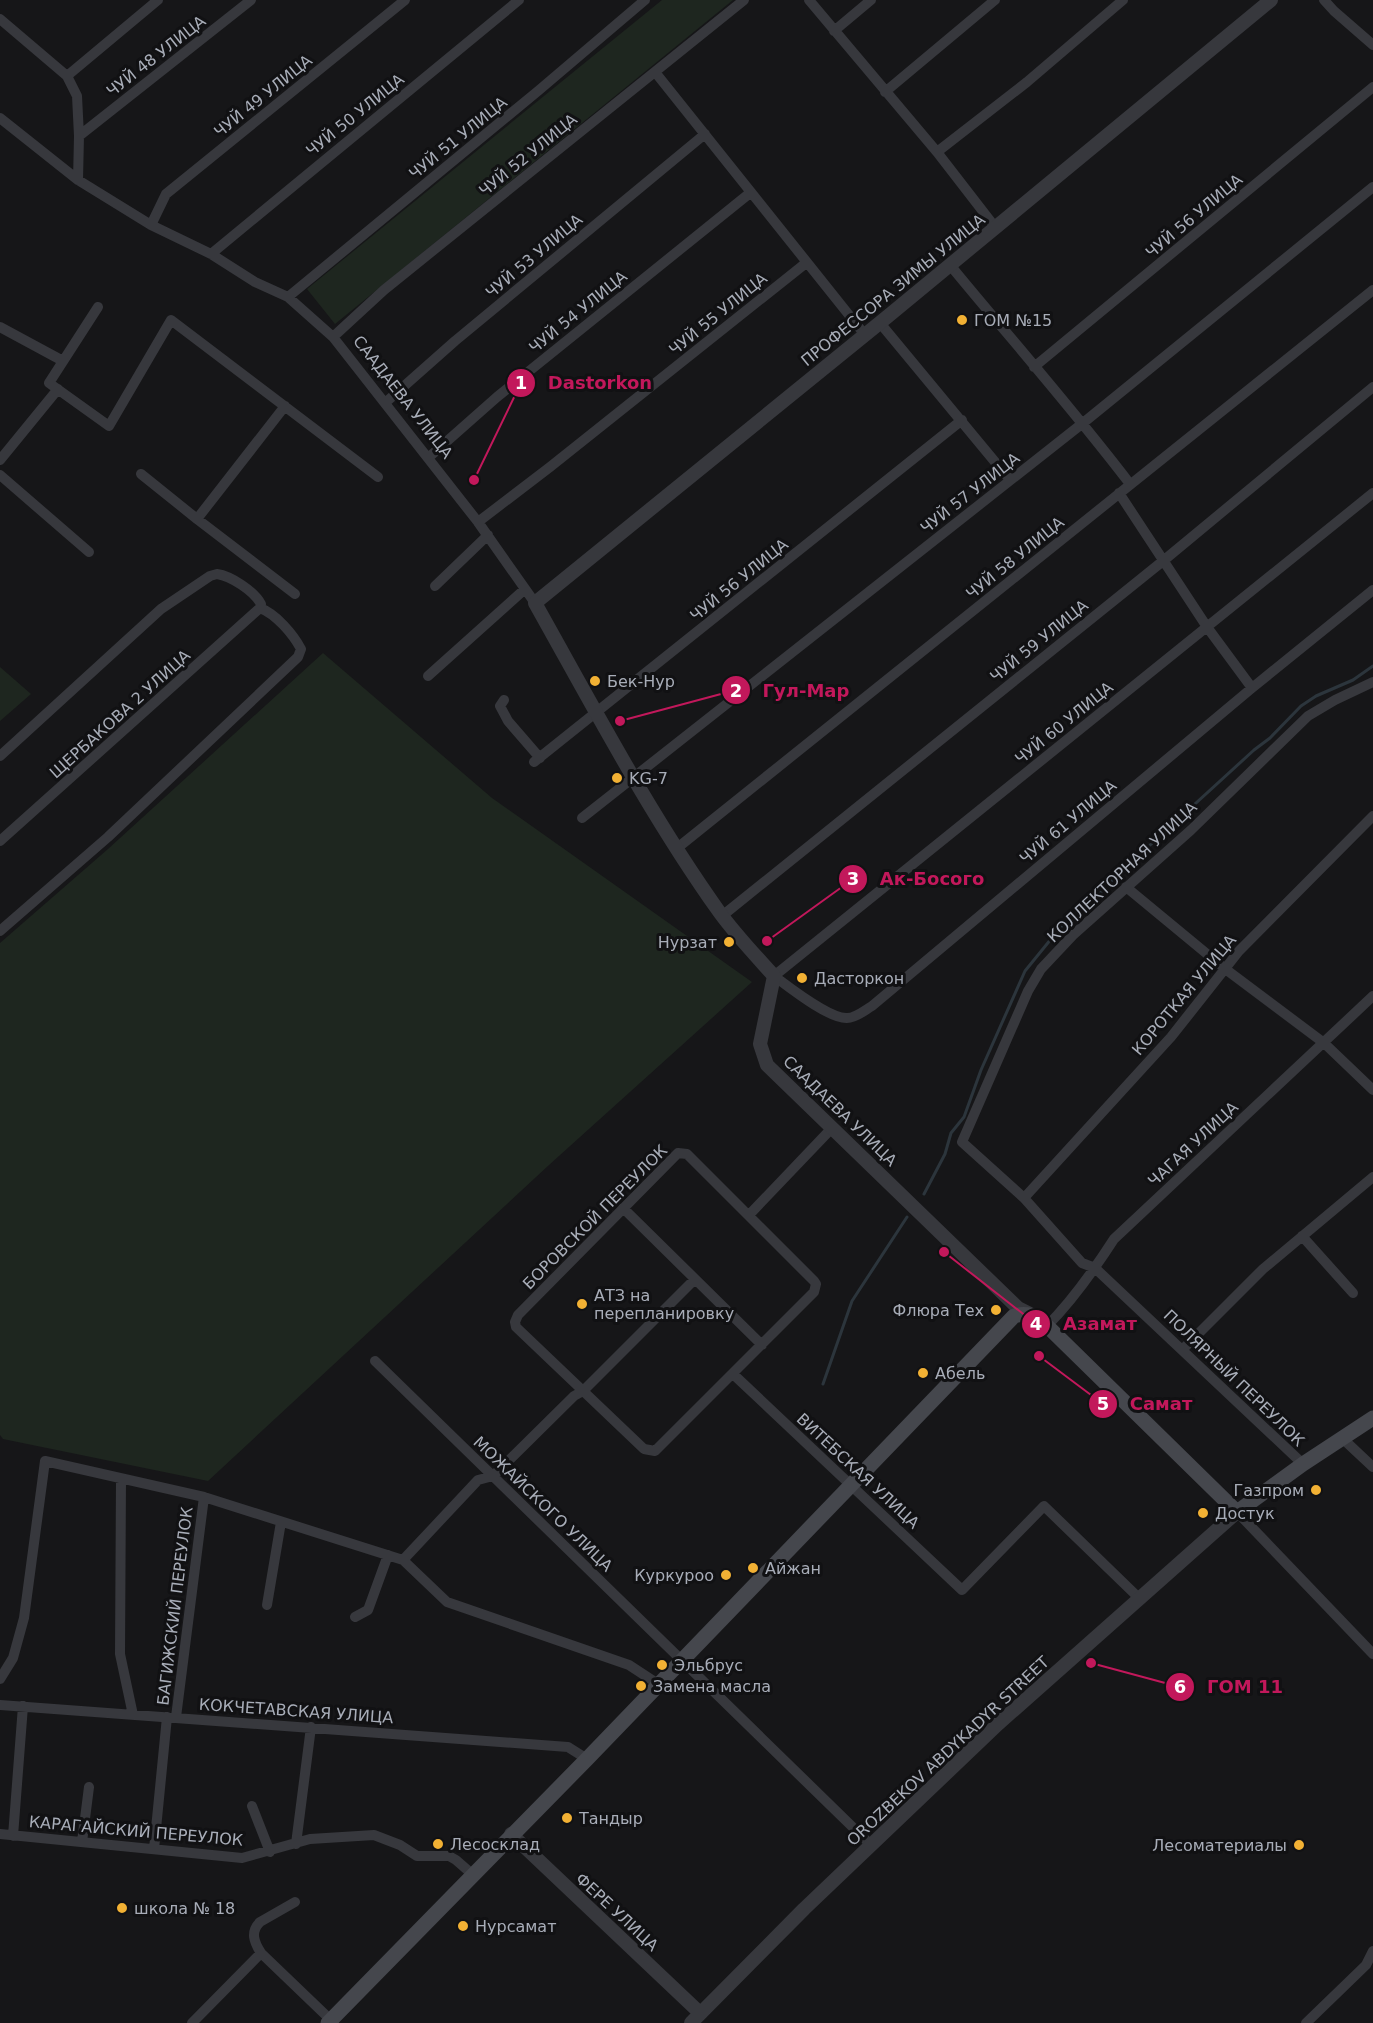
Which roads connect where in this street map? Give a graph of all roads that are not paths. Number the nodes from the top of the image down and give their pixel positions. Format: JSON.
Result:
{"nodes":[{"id":1,"x":158,"y":0,"type":"edge"},
{"id":2,"x":251,"y":0,"type":"edge"},
{"id":3,"x":405,"y":0,"type":"edge"},
{"id":4,"x":519,"y":0,"type":"edge"},
{"id":5,"x":744,"y":0,"type":"edge"},
{"id":6,"x":809,"y":0,"type":"edge"},
{"id":7,"x":871,"y":0,"type":"edge"},
{"id":8,"x":995,"y":0,"type":"edge"},
{"id":9,"x":1123,"y":0,"type":"edge"},
{"id":10,"x":1272,"y":0,"type":"edge"},
{"id":11,"x":1323,"y":0,"type":"edge"},
{"id":12,"x":638,"y":2,"type":"edge"},
{"id":13,"x":0,"y":19,"type":"edge"},
{"id":14,"x":834,"y":31,"type":"junction"},
{"id":15,"x":1373,"y":45,"type":"edge"},
{"id":16,"x":655,"y":72,"type":"junction"},
{"id":17,"x":67,"y":76,"type":"junction"},
{"id":18,"x":1373,"y":87,"type":"edge"},
{"id":19,"x":885,"y":92,"type":"junction"},
{"id":20,"x":0,"y":118,"type":"edge"},
{"id":21,"x":705,"y":134,"type":"junction"},
{"id":22,"x":79,"y":136,"type":"junction"},
{"id":23,"x":937,"y":152,"type":"junction"},
{"id":24,"x":78,"y":180,"type":"junction"},
{"id":25,"x":1373,"y":187,"type":"edge"},
{"id":26,"x":750,"y":193,"type":"junction"},
{"id":27,"x":151,"y":225,"type":"junction"},
{"id":28,"x":995,"y":227,"type":"junction"},
{"id":29,"x":211,"y":254,"type":"junction"},
{"id":30,"x":806,"y":263,"type":"junction"},
{"id":31,"x":950,"y":265,"type":"junction"},
{"id":32,"x":1373,"y":290,"type":"edge"},
{"id":33,"x":288,"y":297,"type":"junction"},
{"id":34,"x":98,"y":307,"type":"dead end"},
{"id":35,"x":880,"y":323,"type":"junction"},
{"id":36,"x":0,"y":327,"type":"edge"},
{"id":37,"x":865,"y":335,"type":"junction"},
{"id":38,"x":333,"y":337,"type":"junction"},
{"id":39,"x":63,"y":361,"type":"junction"},
{"id":40,"x":1034,"y":368,"type":"junction"},
{"id":41,"x":1373,"y":387,"type":"edge"},
{"id":42,"x":58,"y":389,"type":"junction"},
{"id":43,"x":385,"y":403,"type":"junction"},
{"id":44,"x":285,"y":406,"type":"junction"},
{"id":45,"x":962,"y":420,"type":"junction"},
{"id":46,"x":1083,"y":423,"type":"junction"},
{"id":47,"x":428,"y":458,"type":"junction"},
{"id":48,"x":0,"y":459,"type":"edge"},
{"id":49,"x":141,"y":474,"type":"dead end"},
{"id":50,"x":0,"y":475,"type":"edge"},
{"id":51,"x":378,"y":477,"type":"dead end"},
{"id":52,"x":1010,"y":480,"type":"junction"},
{"id":53,"x":1130,"y":484,"type":"junction"},
{"id":54,"x":1119,"y":493,"type":"junction"},
{"id":55,"x":1373,"y":493,"type":"edge"},
{"id":56,"x":197,"y":519,"type":"junction"},
{"id":57,"x":478,"y":522,"type":"junction"},
{"id":58,"x":488,"y":535,"type":"junction"},
{"id":59,"x":89,"y":552,"type":"dead end"},
{"id":60,"x":1163,"y":561,"type":"junction"},
{"id":61,"x":435,"y":586,"type":"dead end"},
{"id":62,"x":525,"y":589,"type":"junction"},
{"id":63,"x":1373,"y":590,"type":"edge"},
{"id":64,"x":295,"y":594,"type":"dead end"},
{"id":65,"x":535,"y":603,"type":"junction"},
{"id":66,"x":260,"y":608,"type":"junction"},
{"id":67,"x":1207,"y":627,"type":"junction"},
{"id":68,"x":428,"y":676,"type":"dead end"},
{"id":69,"x":1373,"y":681,"type":"edge"},
{"id":70,"x":1252,"y":688,"type":"junction"},
{"id":71,"x":504,"y":700,"type":"dead end"},
{"id":72,"x":596,"y":713,"type":"junction"},
{"id":73,"x":0,"y":756,"type":"edge"},
{"id":74,"x":633,"y":778,"type":"junction"},
{"id":75,"x":1373,"y":816,"type":"edge"},
{"id":76,"x":582,"y":818,"type":"dead end"},
{"id":77,"x":0,"y":841,"type":"edge"},
{"id":78,"x":676,"y":849,"type":"junction"},
{"id":79,"x":1126,"y":887,"type":"junction"},
{"id":80,"x":722,"y":916,"type":"junction"},
{"id":81,"x":0,"y":931,"type":"edge"},
{"id":82,"x":1224,"y":968,"type":"junction"},
{"id":83,"x":774,"y":976,"type":"junction"},
{"id":84,"x":1373,"y":996,"type":"edge"},
{"id":85,"x":1324,"y":1043,"type":"junction"},
{"id":86,"x":1373,"y":1090,"type":"edge"},
{"id":87,"x":832,"y":1128,"type":"junction"},
{"id":88,"x":962,"y":1142,"type":"joint"},
{"id":89,"x":1373,"y":1177,"type":"edge"},
{"id":90,"x":1024,"y":1198,"type":"junction"},
{"id":91,"x":623,"y":1208,"type":"junction"},
{"id":92,"x":748,"y":1215,"type":"junction"},
{"id":93,"x":1302,"y":1236,"type":"junction"},
{"id":94,"x":1095,"y":1268,"type":"junction"},
{"id":95,"x":695,"y":1279,"type":"junction"},
{"id":96,"x":1353,"y":1293,"type":"dead end"},
{"id":97,"x":1030,"y":1314,"type":"junction"},
{"id":98,"x":1047,"y":1326,"type":"junction"},
{"id":99,"x":762,"y":1345,"type":"junction"},
{"id":100,"x":1183,"y":1349,"type":"junction"},
{"id":101,"x":375,"y":1361,"type":"dead end"},
{"id":102,"x":733,"y":1374,"type":"junction"},
{"id":103,"x":583,"y":1391,"type":"junction"},
{"id":104,"x":1373,"y":1418,"type":"edge"},
{"id":105,"x":1342,"y":1438,"type":"junction"},
{"id":106,"x":1303,"y":1464,"type":"junction"},
{"id":107,"x":1373,"y":1467,"type":"edge"},
{"id":108,"x":493,"y":1476,"type":"junction"},
{"id":109,"x":121,"y":1479,"type":"junction"},
{"id":110,"x":850,"y":1485,"type":"junction"},
{"id":111,"x":204,"y":1497,"type":"junction"},
{"id":112,"x":1237,"y":1512,"type":"junction"},
{"id":113,"x":281,"y":1522,"type":"junction"},
{"id":114,"x":388,"y":1556,"type":"junction"},
{"id":115,"x":403,"y":1560,"type":"junction"},
{"id":116,"x":1140,"y":1599,"type":"junction"},
{"id":117,"x":267,"y":1605,"type":"dead end"},
{"id":118,"x":355,"y":1617,"type":"dead end"},
{"id":119,"x":1373,"y":1654,"type":"edge"},
{"id":120,"x":681,"y":1660,"type":"junction"},
{"id":121,"x":0,"y":1678,"type":"edge"},
{"id":122,"x":658,"y":1684,"type":"junction"},
{"id":123,"x":0,"y":1704,"type":"edge"},
{"id":124,"x":23,"y":1706,"type":"junction"},
{"id":125,"x":133,"y":1715,"type":"junction"},
{"id":126,"x":172,"y":1717,"type":"junction"},
{"id":127,"x":311,"y":1727,"type":"junction"},
{"id":128,"x":587,"y":1759,"type":"junction"},
{"id":129,"x":89,"y":1787,"type":"dead end"},
{"id":130,"x":252,"y":1806,"type":"dead end"},
{"id":131,"x":0,"y":1834,"type":"edge"},
{"id":132,"x":511,"y":1834,"type":"junction"},
{"id":133,"x":13,"y":1836,"type":"junction"},
{"id":134,"x":82,"y":1842,"type":"junction"},
{"id":135,"x":296,"y":1844,"type":"junction"},
{"id":136,"x":871,"y":1845,"type":"junction"},
{"id":137,"x":154,"y":1848,"type":"junction"},
{"id":138,"x":270,"y":1852,"type":"junction"},
{"id":139,"x":472,"y":1874,"type":"junction"},
{"id":140,"x":295,"y":1902,"type":"dead end"},
{"id":141,"x":1373,"y":1951,"type":"edge"},
{"id":142,"x":261,"y":1953,"type":"junction"},
{"id":143,"x":1370,"y":1969,"type":"edge"},
{"id":144,"x":695,"y":2018,"type":"edge"},
{"id":145,"x":331,"y":2022,"type":"edge"},
{"id":146,"x":192,"y":2023,"type":"edge"},
{"id":147,"x":1306,"y":2023,"type":"edge"}],
"edges":[{"from":1,"to":17,"type":"street"},
{"from":2,"to":22,"type":"street","name":"ЧУЙ 48 УЛИЦА"},
{"from":3,"to":27,"type":"street","name":"ЧУЙ 49 УЛИЦА"},
{"from":4,"to":29,"type":"street","name":"ЧУЙ 50 УЛИЦА"},
{"from":5,"to":16,"type":"street","name":"ЧУЙ 52 УЛИЦА"},
{"from":6,"to":14,"type":"street"},
{"from":7,"to":14,"type":"street"},
{"from":8,"to":19,"type":"street"},
{"from":9,"to":23,"type":"street"},
{"from":10,"to":28,"type":"street","name":"ПРОФЕССОРА ЗИМЫ УЛИЦА"},
{"from":11,"to":15,"type":"street"},
{"from":12,"to":33,"type":"street","name":"ЧУЙ 51 УЛИЦА"},
{"from":13,"to":17,"type":"street"},
{"from":14,"to":19,"type":"street"},
{"from":16,"to":21,"type":"street"},
{"from":16,"to":38,"type":"street","name":"ЧУЙ 52 УЛИЦА"},
{"from":17,"to":22,"type":"street"},
{"from":18,"to":40,"type":"street","name":"ЧУЙ 56 УЛИЦА"},
{"from":19,"to":23,"type":"street"},
{"from":20,"to":24,"type":"street","name":"СААДАЕВА УЛИЦА"},
{"from":21,"to":26,"type":"street"},
{"from":21,"to":43,"type":"street","name":"ЧУЙ 53 УЛИЦА"},
{"from":22,"to":24,"type":"street"},
{"from":23,"to":28,"type":"street"},
{"from":24,"to":27,"type":"street","name":"СААДАЕВА УЛИЦА"},
{"from":25,"to":46,"type":"street","name":"ЧУЙ 57 УЛИЦА"},
{"from":26,"to":30,"type":"street"},
{"from":26,"to":47,"type":"street","name":"ЧУЙ 54 УЛИЦА"},
{"from":27,"to":29,"type":"street","name":"СААДАЕВА УЛИЦА"},
{"from":28,"to":31,"type":"street","name":"ПРОФЕССОРА ЗИМЫ УЛИЦА"},
{"from":29,"to":33,"type":"street","name":"СААДАЕВА УЛИЦА"},
{"from":30,"to":37,"type":"street"},
{"from":30,"to":57,"type":"street","name":"ЧУЙ 55 УЛИЦА"},
{"from":31,"to":35,"type":"street","name":"ПРОФЕССОРА ЗИМЫ УЛИЦА"},
{"from":31,"to":40,"type":"street"},
{"from":32,"to":53,"type":"street","name":"ЧУЙ 58 УЛИЦА"},
{"from":33,"to":38,"type":"street","name":"СААДАЕВА УЛИЦА"},
{"from":34,"to":39,"type":"street"},
{"from":35,"to":37,"type":"street","name":"ПРОФЕССОРА ЗИМЫ УЛИЦА"},
{"from":35,"to":45,"type":"street"},
{"from":36,"to":39,"type":"street"},
{"from":37,"to":65,"type":"street","name":"ПРОФЕССОРА ЗИМЫ УЛИЦА"},
{"from":38,"to":43,"type":"street","name":"СААДАЕВА УЛИЦА"},
{"from":39,"to":42,"type":"street"},
{"from":40,"to":46,"type":"street"},
{"from":41,"to":60,"type":"street","name":"ЧУЙ 59 УЛИЦА"},
{"from":42,"to":44,"type":"street"},
{"from":42,"to":48,"type":"street"},
{"from":43,"to":47,"type":"street","name":"СААДАЕВА УЛИЦА"},
{"from":44,"to":51,"type":"street"},
{"from":44,"to":56,"type":"street"},
{"from":45,"to":52,"type":"street"},
{"from":45,"to":72,"type":"street","name":"ЧУЙ 56 УЛИЦА"},
{"from":46,"to":52,"type":"street","name":"ЧУЙ 57 УЛИЦА"},
{"from":46,"to":53,"type":"street"},
{"from":47,"to":57,"type":"street","name":"СААДАЕВА УЛИЦА"},
{"from":49,"to":56,"type":"street"},
{"from":50,"to":59,"type":"street"},
{"from":52,"to":74,"type":"street","name":"ЧУЙ 57 УЛИЦА"},
{"from":53,"to":54,"type":"street","name":"ЧУЙ 58 УЛИЦА"},
{"from":54,"to":60,"type":"street"},
{"from":54,"to":78,"type":"street","name":"ЧУЙ 58 УЛИЦА"},
{"from":55,"to":67,"type":"street","name":"ЧУЙ 60 УЛИЦА"},
{"from":56,"to":64,"type":"street"},
{"from":57,"to":58,"type":"street","name":"СААДАЕВА УЛИЦА"},
{"from":58,"to":61,"type":"street"},
{"from":58,"to":62,"type":"street","name":"СААДАЕВА УЛИЦА"},
{"from":60,"to":67,"type":"street"},
{"from":60,"to":80,"type":"street","name":"ЧУЙ 59 УЛИЦА"},
{"from":62,"to":65,"type":"street","name":"СААДАЕВА УЛИЦА"},
{"from":62,"to":68,"type":"street"},
{"from":63,"to":70,"type":"street","name":"ЧУЙ 61 УЛИЦА"},
{"from":65,"to":72,"type":"street","name":"СААДАЕВА УЛИЦА"},
{"from":66,"to":73,"type":"street"},
{"from":66,"to":77,"type":"street","name":"ЩЕРБАКОВА 2 УЛИЦА"},
{"from":66,"to":81,"type":"street"},
{"from":67,"to":70,"type":"street"},
{"from":67,"to":83,"type":"street","name":"ЧУЙ 60 УЛИЦА"},
{"from":69,"to":79,"type":"street","name":"КОЛЛЕКТОРНАЯ УЛИЦА"},
{"from":70,"to":83,"type":"street","name":"ЧУЙ 61 УЛИЦА"},
{"from":71,"to":72,"type":"street","name":"ЧУЙ 56 УЛИЦА"},
{"from":72,"to":74,"type":"street","name":"СААДАЕВА УЛИЦА"},
{"from":74,"to":76,"type":"street","name":"ЧУЙ 57 УЛИЦА"},
{"from":74,"to":78,"type":"street","name":"СААДАЕВА УЛИЦА"},
{"from":75,"to":82,"type":"street","name":"КОРОТКАЯ УЛИЦА"},
{"from":78,"to":80,"type":"street","name":"СААДАЕВА УЛИЦА"},
{"from":79,"to":82,"type":"street"},
{"from":79,"to":88,"type":"street","name":"КОЛЛЕКТОРНАЯ УЛИЦА"},
{"from":80,"to":83,"type":"street","name":"СААДАЕВА УЛИЦА"},
{"from":82,"to":85,"type":"street"},
{"from":82,"to":90,"type":"street","name":"КОРОТКАЯ УЛИЦА"},
{"from":83,"to":87,"type":"street","name":"СААДАЕВА УЛИЦА"},
{"from":84,"to":85,"type":"street","name":"ЧАГАЯ УЛИЦА"},
{"from":85,"to":86,"type":"street"},
{"from":85,"to":94,"type":"street","name":"ЧАГАЯ УЛИЦА"},
{"from":87,"to":92,"type":"street"},
{"from":87,"to":97,"type":"street","name":"СААДАЕВА УЛИЦА"},
{"from":88,"to":90,"type":"street","name":"ПОЛЯРНЫЙ ПЕРЕУЛОК"},
{"from":89,"to":93,"type":"street"},
{"from":90,"to":94,"type":"street","name":"ПОЛЯРНЫЙ ПЕРЕУЛОК"},
{"from":91,"to":92,"type":"street","name":"БОРОВСКОЙ ПЕРЕУЛОК"},
{"from":91,"to":95,"type":"street"},
{"from":91,"to":103,"type":"street","name":"БОРОВСКОЙ ПЕРЕУЛОК"},
{"from":92,"to":99,"type":"street","name":"БОРОВСКОЙ ПЕРЕУЛОК"},
{"from":93,"to":96,"type":"street"},
{"from":93,"to":100,"type":"street"},
{"from":94,"to":98,"type":"street","name":"ЧАГАЯ УЛИЦА"},
{"from":94,"to":100,"type":"street","name":"ПОЛЯРНЫЙ ПЕРЕУЛОК"},
{"from":95,"to":99,"type":"street"},
{"from":95,"to":103,"type":"street"},
{"from":97,"to":98,"type":"main road","name":"СААДАЕВА УЛИЦА"},
{"from":97,"to":110,"type":"main road"},
{"from":98,"to":112,"type":"main road","name":"СААДАЕВА УЛИЦА"},
{"from":99,"to":102,"type":"street","name":"БОРОВСКОЙ ПЕРЕУЛОК"},
{"from":100,"to":106,"type":"street","name":"ПОЛЯРНЫЙ ПЕРЕУЛОК"},
{"from":101,"to":108,"type":"street","name":"МОЖАЙСКОГО УЛИЦА"},
{"from":102,"to":103,"type":"street","name":"БОРОВСКОЙ ПЕРЕУЛОК"},
{"from":102,"to":110,"type":"street","name":"ВИТЕБСКАЯ УЛИЦА"},
{"from":103,"to":108,"type":"street"},
{"from":104,"to":105,"type":"main road"},
{"from":105,"to":106,"type":"main road"},
{"from":105,"to":107,"type":"street"},
{"from":106,"to":112,"type":"main road"},
{"from":108,"to":115,"type":"street"},
{"from":108,"to":120,"type":"street","name":"МОЖАЙСКОГО УЛИЦА"},
{"from":109,"to":111,"type":"street","name":"БАГИЖСКИЙ ПЕРЕУЛОК"},
{"from":109,"to":121,"type":"street","name":"БАГИЖСКИЙ ПЕРЕУЛОК"},
{"from":109,"to":125,"type":"street"},
{"from":110,"to":116,"type":"street","name":"ВИТЕБСКАЯ УЛИЦА"},
{"from":110,"to":120,"type":"main road"},
{"from":111,"to":113,"type":"street","name":"БАГИЖСКИЙ ПЕРЕУЛОК"},
{"from":111,"to":126,"type":"street","name":"БАГИЖСКИЙ ПЕРЕУЛОК"},
{"from":112,"to":116,"type":"street","name":"OROZBEKOV ABDYKADYR STREET"},
{"from":112,"to":119,"type":"street","name":"СААДАЕВА УЛИЦА"},
{"from":113,"to":114,"type":"street","name":"БАГИЖСКИЙ ПЕРЕУЛОК"},
{"from":113,"to":117,"type":"street"},
{"from":114,"to":115,"type":"street","name":"БАГИЖСКИЙ ПЕРЕУЛОК"},
{"from":114,"to":118,"type":"street"},
{"from":115,"to":122,"type":"street","name":"БАГИЖСКИЙ ПЕРЕУЛОК"},
{"from":116,"to":136,"type":"street","name":"OROZBEKOV ABDYKADYR STREET"},
{"from":120,"to":122,"type":"main road"},
{"from":120,"to":136,"type":"street","name":"МОЖАЙСКОГО УЛИЦА"},
{"from":122,"to":128,"type":"main road"},
{"from":123,"to":124,"type":"street","name":"КОКЧЕТАВСКАЯ УЛИЦА"},
{"from":124,"to":125,"type":"street","name":"КОКЧЕТАВСКАЯ УЛИЦА"},
{"from":124,"to":133,"type":"street"},
{"from":125,"to":126,"type":"street","name":"КОКЧЕТАВСКАЯ УЛИЦА"},
{"from":126,"to":127,"type":"street","name":"КОКЧЕТАВСКАЯ УЛИЦА"},
{"from":126,"to":137,"type":"street","name":"БАГИЖСКИЙ ПЕРЕУЛОК"},
{"from":127,"to":128,"type":"street","name":"КОКЧЕТАВСКАЯ УЛИЦА"},
{"from":127,"to":135,"type":"street"},
{"from":128,"to":132,"type":"main road"},
{"from":129,"to":134,"type":"street"},
{"from":130,"to":138,"type":"street"},
{"from":131,"to":133,"type":"street","name":"КАРАГАЙСКИЙ ПЕРЕУЛОК"},
{"from":132,"to":139,"type":"main road"},
{"from":132,"to":144,"type":"street","name":"ФЕРЕ УЛИЦА"},
{"from":133,"to":134,"type":"street","name":"КАРАГАЙСКИЙ ПЕРЕУЛОК"},
{"from":134,"to":137,"type":"street","name":"КАРАГАЙСКИЙ ПЕРЕУЛОК"},
{"from":135,"to":138,"type":"street","name":"КАРАГАЙСКИЙ ПЕРЕУЛОК"},
{"from":135,"to":139,"type":"street","name":"КАРАГАЙСКИЙ ПЕРЕУЛОК"},
{"from":136,"to":144,"type":"street","name":"OROZBEKOV ABDYKADYR STREET"},
{"from":137,"to":138,"type":"street","name":"КАРАГАЙСКИЙ ПЕРЕУЛОК"},
{"from":139,"to":145,"type":"main road"},
{"from":140,"to":142,"type":"street"},
{"from":141,"to":143,"type":"street"},
{"from":142,"to":145,"type":"street"},
{"from":142,"to":146,"type":"street"},
{"from":143,"to":147,"type":"street"}]}
